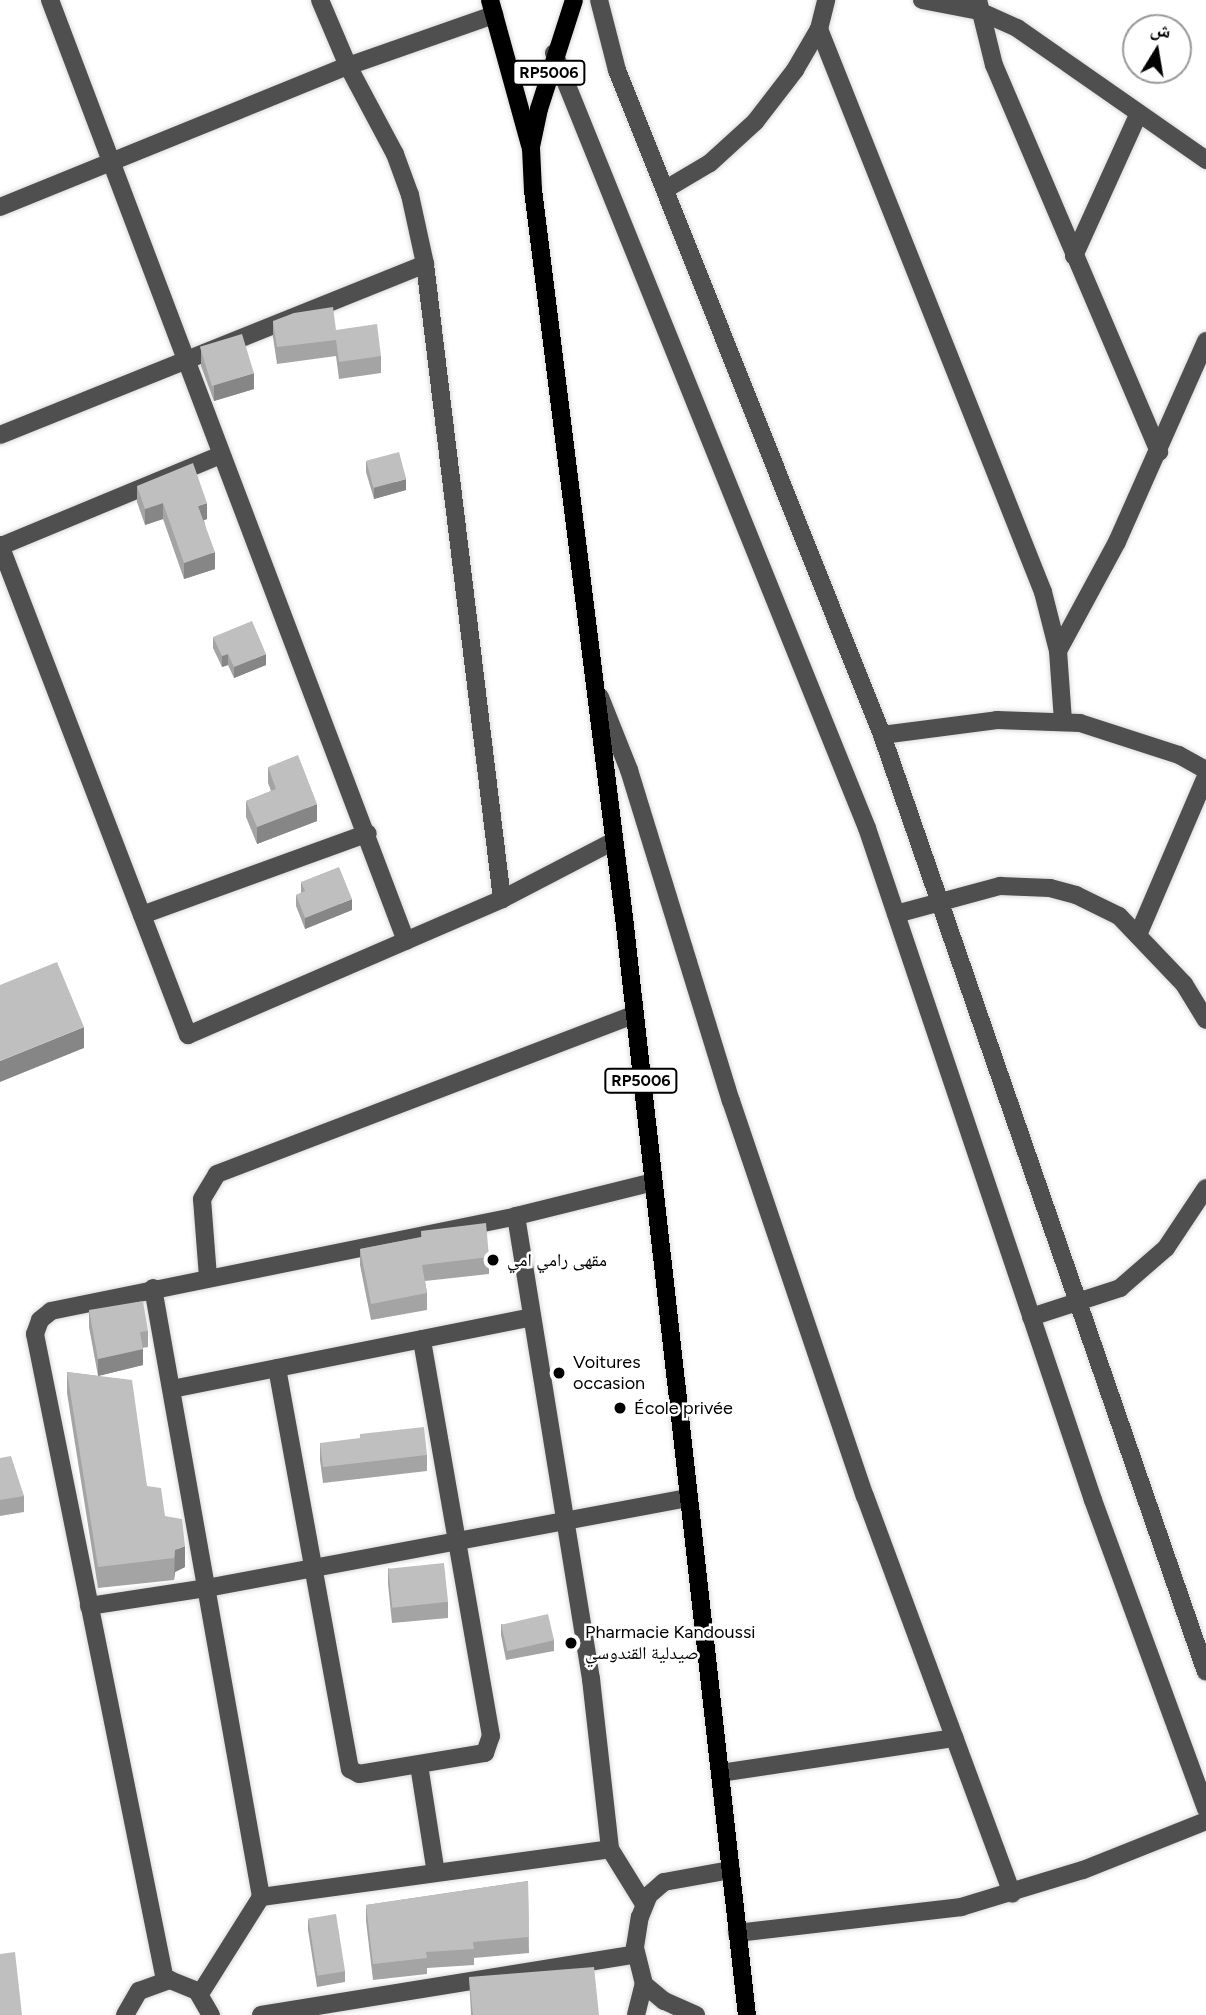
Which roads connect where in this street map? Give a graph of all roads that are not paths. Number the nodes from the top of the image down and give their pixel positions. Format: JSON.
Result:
{"nodes":[{"id":1,"x":50,"y":0,"type":"edge"},
{"id":2,"x":320,"y":0,"type":"edge"},
{"id":3,"x":574,"y":0,"type":"edge"},
{"id":4,"x":599,"y":0,"type":"edge"},
{"id":5,"x":826,"y":0,"type":"edge"},
{"id":6,"x":922,"y":0,"type":"edge"},
{"id":7,"x":979,"y":6,"type":"edge"},
{"id":8,"x":492,"y":7,"type":"edge"},
{"id":9,"x":819,"y":29,"type":"junction"},
{"id":10,"x":554,"y":53,"type":"junction"},
{"id":11,"x":348,"y":66,"type":"junction"},
{"id":12,"x":1138,"y":115,"type":"junction"},
{"id":13,"x":531,"y":148,"type":"junction"},
{"id":14,"x":1206,"y":160,"type":"edge"},
{"id":15,"x":110,"y":166,"type":"junction"},
{"id":16,"x":666,"y":189,"type":"junction"},
{"id":17,"x":0,"y":207,"type":"edge"},
{"id":18,"x":1074,"y":256,"type":"junction"},
{"id":19,"x":425,"y":264,"type":"junction"},
{"id":20,"x":1206,"y":341,"type":"edge"},
{"id":21,"x":185,"y":359,"type":"junction"},
{"id":22,"x":0,"y":435,"type":"edge"},
{"id":23,"x":1159,"y":452,"type":"junction"},
{"id":24,"x":221,"y":455,"type":"junction"},
{"id":25,"x":0,"y":546,"type":"edge"},
{"id":26,"x":1058,"y":651,"type":"junction"},
{"id":27,"x":594,"y":684,"type":"junction"},
{"id":28,"x":1063,"y":721,"type":"junction"},
{"id":29,"x":881,"y":735,"type":"junction"},
{"id":30,"x":1206,"y":770,"type":"edge"},
{"id":31,"x":1206,"y":776,"type":"edge"},
{"id":32,"x":368,"y":833,"type":"junction"},
{"id":33,"x":614,"y":841,"type":"junction"},
{"id":34,"x":502,"y":900,"type":"junction"},
{"id":35,"x":940,"y":902,"type":"junction"},
{"id":36,"x":895,"y":914,"type":"junction"},
{"id":37,"x":142,"y":915,"type":"junction"},
{"id":38,"x":1138,"y":935,"type":"junction"},
{"id":39,"x":406,"y":942,"type":"junction"},
{"id":40,"x":634,"y":1015,"type":"junction"},
{"id":41,"x":1206,"y":1020,"type":"edge"},
{"id":42,"x":653,"y":1182,"type":"junction"},
{"id":43,"x":1206,"y":1188,"type":"edge"},
{"id":44,"x":516,"y":1216,"type":"junction"},
{"id":45,"x":208,"y":1277,"type":"junction"},
{"id":46,"x":153,"y":1288,"type":"junction"},
{"id":47,"x":1078,"y":1303,"type":"junction"},
{"id":48,"x":532,"y":1317,"type":"junction"},
{"id":49,"x":1031,"y":1317,"type":"junction"},
{"id":50,"x":422,"y":1339,"type":"junction"},
{"id":51,"x":277,"y":1368,"type":"junction"},
{"id":52,"x":172,"y":1389,"type":"junction"},
{"id":53,"x":689,"y":1498,"type":"junction"},
{"id":54,"x":566,"y":1523,"type":"junction"},
{"id":55,"x":457,"y":1542,"type":"junction"},
{"id":56,"x":315,"y":1569,"type":"junction"},
{"id":57,"x":207,"y":1588,"type":"junction"},
{"id":58,"x":89,"y":1606,"type":"junction"},
{"id":59,"x":1206,"y":1672,"type":"edge"},
{"id":60,"x":954,"y":1738,"type":"junction"},
{"id":61,"x":419,"y":1765,"type":"junction"},
{"id":62,"x":720,"y":1773,"type":"junction"},
{"id":63,"x":1206,"y":1809,"type":"edge"},
{"id":64,"x":1206,"y":1821,"type":"edge"},
{"id":65,"x":611,"y":1849,"type":"junction"},
{"id":66,"x":731,"y":1870,"type":"junction"},
{"id":67,"x":436,"y":1873,"type":"junction"},
{"id":68,"x":1012,"y":1894,"type":"junction"},
{"id":69,"x":261,"y":1897,"type":"junction"},
{"id":70,"x":644,"y":1904,"type":"junction"},
{"id":71,"x":737,"y":1933,"type":"junction"},
{"id":72,"x":636,"y":1954,"type":"junction"},
{"id":73,"x":165,"y":1980,"type":"junction"},
{"id":74,"x":644,"y":1984,"type":"junction"},
{"id":75,"x":200,"y":1994,"type":"junction"},
{"id":76,"x":125,"y":2015,"type":"edge"},
{"id":77,"x":211,"y":2015,"type":"edge"},
{"id":78,"x":261,"y":2015,"type":"edge"},
{"id":79,"x":636,"y":2015,"type":"edge"},
{"id":80,"x":696,"y":2015,"type":"edge"},
{"id":81,"x":747,"y":2015,"type":"edge"}],
"edges":[{"from":1,"to":15,"type":"street"},
{"from":2,"to":11,"type":"street"},
{"from":3,"to":10,"type":"main road","number":"RP5006"},
{"from":4,"to":16,"type":"street"},
{"from":5,"to":9,"type":"street"},
{"from":6,"to":7,"type":"street"},
{"from":7,"to":12,"type":"street"},
{"from":7,"to":18,"type":"street"},
{"from":8,"to":11,"type":"street"},
{"from":8,"to":13,"type":"main road","number":"RP5006"},
{"from":9,"to":16,"type":"street"},
{"from":9,"to":26,"type":"street"},
{"from":10,"to":13,"type":"main road","number":"RP5006"},
{"from":10,"to":36,"type":"street"},
{"from":11,"to":15,"type":"street"},
{"from":11,"to":19,"type":"street"},
{"from":12,"to":14,"type":"street"},
{"from":12,"to":18,"type":"street"},
{"from":13,"to":27,"type":"main road","number":"RP5006"},
{"from":15,"to":17,"type":"street"},
{"from":15,"to":21,"type":"street"},
{"from":16,"to":29,"type":"street"},
{"from":18,"to":23,"type":"street"},
{"from":19,"to":21,"type":"street"},
{"from":19,"to":34,"type":"street"},
{"from":20,"to":23,"type":"street"},
{"from":21,"to":22,"type":"street"},
{"from":21,"to":24,"type":"street"},
{"from":23,"to":26,"type":"street"},
{"from":24,"to":25,"type":"street"},
{"from":24,"to":32,"type":"street"},
{"from":25,"to":37,"type":"street"},
{"from":26,"to":28,"type":"street"},
{"from":27,"to":33,"type":"main road","number":"RP5006"},
{"from":27,"to":60,"type":"street"},
{"from":28,"to":29,"type":"street"},
{"from":28,"to":30,"type":"street"},
{"from":29,"to":35,"type":"street"},
{"from":31,"to":38,"type":"street"},
{"from":32,"to":37,"type":"street"},
{"from":32,"to":39,"type":"street"},
{"from":33,"to":34,"type":"street"},
{"from":33,"to":40,"type":"main road","number":"RP5006"},
{"from":34,"to":39,"type":"street"},
{"from":35,"to":36,"type":"street"},
{"from":35,"to":38,"type":"street"},
{"from":35,"to":47,"type":"street"},
{"from":36,"to":49,"type":"street"},
{"from":37,"to":39,"type":"street"},
{"from":38,"to":41,"type":"street"},
{"from":40,"to":42,"type":"main road","number":"RP5006"},
{"from":40,"to":45,"type":"street"},
{"from":42,"to":44,"type":"street"},
{"from":42,"to":53,"type":"main road","number":"RP5006"},
{"from":43,"to":47,"type":"street"},
{"from":44,"to":45,"type":"street"},
{"from":44,"to":48,"type":"street"},
{"from":45,"to":46,"type":"street"},
{"from":46,"to":52,"type":"street"},
{"from":46,"to":58,"type":"street"},
{"from":47,"to":49,"type":"street"},
{"from":47,"to":59,"type":"street"},
{"from":48,"to":50,"type":"street"},
{"from":48,"to":54,"type":"street"},
{"from":49,"to":63,"type":"street"},
{"from":50,"to":51,"type":"street"},
{"from":50,"to":55,"type":"street"},
{"from":51,"to":52,"type":"street"},
{"from":51,"to":56,"type":"street"},
{"from":52,"to":57,"type":"street"},
{"from":53,"to":54,"type":"street"},
{"from":53,"to":62,"type":"main road","number":"RP5006"},
{"from":54,"to":55,"type":"street"},
{"from":54,"to":65,"type":"street"},
{"from":55,"to":56,"type":"street"},
{"from":55,"to":61,"type":"street"},
{"from":56,"to":57,"type":"street"},
{"from":56,"to":61,"type":"street"},
{"from":57,"to":58,"type":"street"},
{"from":57,"to":69,"type":"street"},
{"from":58,"to":73,"type":"street"},
{"from":60,"to":62,"type":"street"},
{"from":60,"to":68,"type":"street"},
{"from":61,"to":67,"type":"street"},
{"from":62,"to":66,"type":"main road","number":"RP5006"},
{"from":64,"to":68,"type":"street"},
{"from":65,"to":67,"type":"street"},
{"from":65,"to":70,"type":"street"},
{"from":66,"to":70,"type":"street"},
{"from":66,"to":71,"type":"main road","number":"RP5006"},
{"from":67,"to":69,"type":"street"},
{"from":68,"to":71,"type":"street"},
{"from":69,"to":75,"type":"street"},
{"from":70,"to":72,"type":"street"},
{"from":71,"to":81,"type":"main road","number":"RP5006"},
{"from":72,"to":74,"type":"street"},
{"from":72,"to":78,"type":"street"},
{"from":73,"to":75,"type":"street"},
{"from":73,"to":76,"type":"street"},
{"from":74,"to":79,"type":"street"},
{"from":74,"to":80,"type":"street"},
{"from":75,"to":77,"type":"street"}]}
